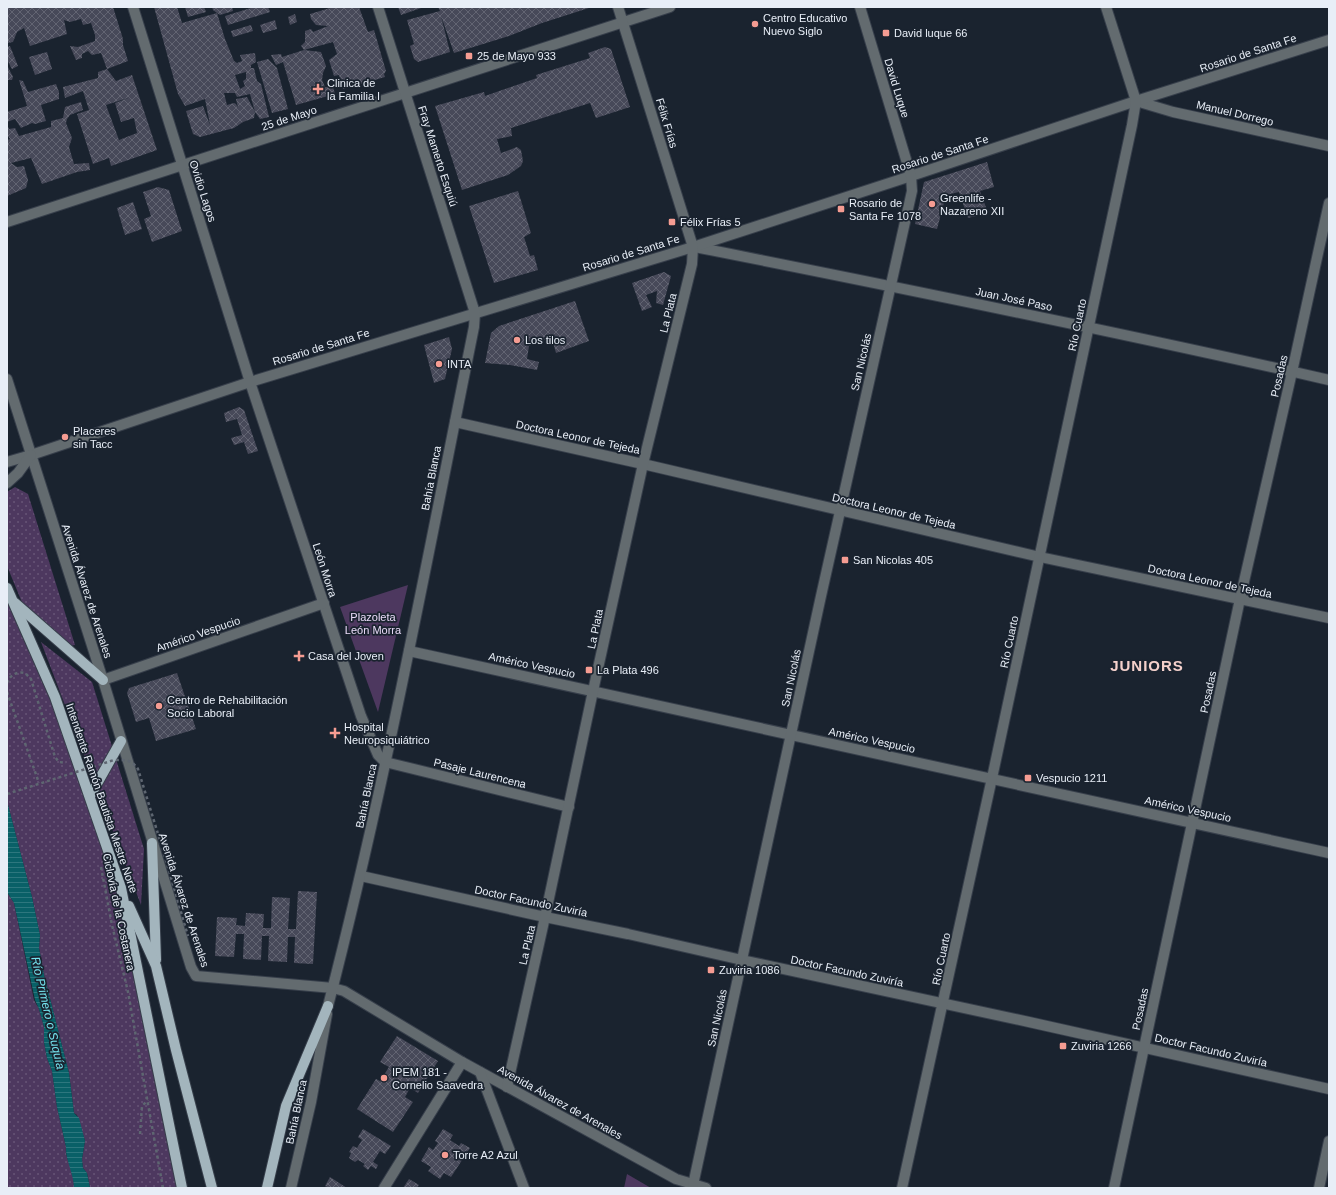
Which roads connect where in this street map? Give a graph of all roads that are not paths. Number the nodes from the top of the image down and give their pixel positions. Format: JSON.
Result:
{"nodes":[{"id":1,"x":132,"y":7,"type":"edge"},
{"id":2,"x":378,"y":7,"type":"edge"},
{"id":3,"x":618,"y":7,"type":"edge"},
{"id":4,"x":670,"y":7,"type":"edge"},
{"id":5,"x":860,"y":7,"type":"edge"},
{"id":6,"x":1106,"y":7,"type":"edge"},
{"id":7,"x":623,"y":23,"type":"junction"},
{"id":8,"x":1329,"y":40,"type":"edge"},
{"id":9,"x":405,"y":93,"type":"junction"},
{"id":10,"x":1136,"y":101,"type":"junction"},
{"id":11,"x":1329,"y":146,"type":"edge"},
{"id":12,"x":182,"y":165,"type":"junction"},
{"id":13,"x":911,"y":176,"type":"junction"},
{"id":14,"x":1329,"y":203,"type":"edge"},
{"id":15,"x":7,"y":222,"type":"edge"},
{"id":16,"x":693,"y":247,"type":"junction"},
{"id":17,"x":891,"y":286,"type":"junction"},
{"id":18,"x":475,"y":312,"type":"junction"},
{"id":19,"x":1090,"y":327,"type":"junction"},
{"id":20,"x":1292,"y":372,"type":"junction"},
{"id":21,"x":7,"y":379,"type":"edge"},
{"id":22,"x":1329,"y":380,"type":"edge"},
{"id":23,"x":250,"y":382,"type":"junction"},
{"id":24,"x":455,"y":422,"type":"junction"},
{"id":25,"x":31,"y":455,"type":"junction"},
{"id":26,"x":7,"y":462,"type":"edge"},
{"id":27,"x":643,"y":464,"type":"junction"},
{"id":28,"x":7,"y":483,"type":"edge"},
{"id":29,"x":840,"y":510,"type":"junction"},
{"id":30,"x":1040,"y":556,"type":"junction"},
{"id":31,"x":7,"y":588,"type":"edge"},
{"id":32,"x":1240,"y":599,"type":"junction"},
{"id":33,"x":12,"y":601,"type":"junction"},
{"id":34,"x":324,"y":603,"type":"junction"},
{"id":35,"x":1329,"y":618,"type":"edge"},
{"id":36,"x":409,"y":651,"type":"junction"},
{"id":37,"x":102,"y":680,"type":"junction"},
{"id":38,"x":593,"y":691,"type":"junction"},
{"id":39,"x":790,"y":734,"type":"junction"},
{"id":40,"x":121,"y":741,"type":"junction"},
{"id":41,"x":385,"y":762,"type":"junction"},
{"id":42,"x":992,"y":778,"type":"junction"},
{"id":43,"x":90,"y":796,"type":"junction"},
{"id":44,"x":569,"y":807,"type":"junction"},
{"id":45,"x":1192,"y":822,"type":"junction"},
{"id":46,"x":152,"y":843,"type":"junction"},
{"id":47,"x":1329,"y":853,"type":"edge"},
{"id":48,"x":361,"y":876,"type":"junction"},
{"id":49,"x":121,"y":888,"type":"junction"},
{"id":50,"x":545,"y":917,"type":"junction"},
{"id":51,"x":742,"y":960,"type":"junction"},
{"id":52,"x":156,"y":966,"type":"junction"},
{"id":53,"x":333,"y":988,"type":"junction"},
{"id":54,"x":943,"y":1003,"type":"junction"},
{"id":55,"x":328,"y":1006,"type":"junction"},
{"id":56,"x":1144,"y":1047,"type":"junction"},
{"id":57,"x":462,"y":1062,"type":"junction"},
{"id":58,"x":480,"y":1072,"type":"junction"},
{"id":59,"x":507,"y":1087,"type":"junction"},
{"id":60,"x":1329,"y":1089,"type":"edge"},
{"id":61,"x":1329,"y":1141,"type":"edge"},
{"id":62,"x":693,"y":1185,"type":"junction"},
{"id":63,"x":182,"y":1188,"type":"edge"},
{"id":64,"x":212,"y":1188,"type":"edge"},
{"id":65,"x":267,"y":1188,"type":"edge"},
{"id":66,"x":291,"y":1188,"type":"edge"},
{"id":67,"x":384,"y":1188,"type":"edge"},
{"id":68,"x":524,"y":1188,"type":"edge"},
{"id":69,"x":706,"y":1188,"type":"edge"},
{"id":70,"x":902,"y":1188,"type":"edge"},
{"id":71,"x":1114,"y":1188,"type":"edge"},
{"id":72,"x":1319,"y":1188,"type":"edge"}],
"edges":[{"from":1,"to":12,"type":"street","name":"Ovidio Lagos"},
{"from":2,"to":9,"type":"street","name":"Fray Mamerto Esquiú"},
{"from":3,"to":7,"type":"street","name":"Félix Frías"},
{"from":4,"to":7,"type":"street","name":"25 de Mayo"},
{"from":5,"to":13,"type":"street","name":"David Luque"},
{"from":6,"to":10,"type":"street"},
{"from":7,"to":9,"type":"street","name":"25 de Mayo"},
{"from":7,"to":16,"type":"street","name":"Félix Frías"},
{"from":8,"to":10,"type":"street","name":"Rosario de Santa Fe"},
{"from":9,"to":12,"type":"street","name":"25 de Mayo"},
{"from":9,"to":18,"type":"street","name":"Fray Mamerto Esquiú"},
{"from":10,"to":11,"type":"street","name":"Manuel Dorrego"},
{"from":10,"to":13,"type":"street","name":"Rosario de Santa Fe"},
{"from":10,"to":19,"type":"street","name":"Río Cuarto"},
{"from":12,"to":15,"type":"street","name":"25 de Mayo"},
{"from":12,"to":23,"type":"street","name":"Ovidio Lagos"},
{"from":13,"to":16,"type":"street","name":"Rosario de Santa Fe"},
{"from":13,"to":17,"type":"street","name":"San Nicolás"},
{"from":14,"to":20,"type":"street","name":"Posadas"},
{"from":16,"to":17,"type":"street","name":"Juan José Paso"},
{"from":16,"to":18,"type":"street","name":"Rosario de Santa Fe"},
{"from":16,"to":27,"type":"street","name":"La Plata"},
{"from":17,"to":19,"type":"street","name":"Juan José Paso"},
{"from":17,"to":29,"type":"street","name":"San Nicolás"},
{"from":18,"to":23,"type":"street","name":"Rosario de Santa Fe"},
{"from":18,"to":24,"type":"street","name":"Bahía Blanca"},
{"from":19,"to":20,"type":"street","name":"Juan José Paso"},
{"from":19,"to":30,"type":"street","name":"Río Cuarto"},
{"from":20,"to":22,"type":"street","name":"Juan José Paso"},
{"from":20,"to":32,"type":"street","name":"Posadas"},
{"from":21,"to":25,"type":"street","name":"Avenida Álvarez de Arenales"},
{"from":23,"to":25,"type":"street","name":"Rosario de Santa Fe"},
{"from":23,"to":34,"type":"street","name":"León Morra"},
{"from":24,"to":27,"type":"street","name":"Doctora Leonor de Tejeda"},
{"from":24,"to":36,"type":"street","name":"Bahía Blanca"},
{"from":25,"to":26,"type":"street","name":"Rosario de Santa Fe"},
{"from":25,"to":28,"type":"street"},
{"from":25,"to":37,"type":"street","name":"Avenida Álvarez de Arenales"},
{"from":27,"to":29,"type":"street","name":"Doctora Leonor de Tejeda"},
{"from":27,"to":38,"type":"street","name":"La Plata"},
{"from":29,"to":30,"type":"street","name":"Doctora Leonor de Tejeda"},
{"from":29,"to":39,"type":"street","name":"San Nicolás"},
{"from":30,"to":32,"type":"street","name":"Doctora Leonor de Tejeda"},
{"from":30,"to":42,"type":"street","name":"Río Cuarto"},
{"from":31,"to":33,"type":"main road","name":"Intendente Ramón Bautista Mestre Norte"},
{"from":32,"to":35,"type":"street","name":"Doctora Leonor de Tejeda"},
{"from":32,"to":45,"type":"street","name":"Posadas"},
{"from":33,"to":37,"type":"main road"},
{"from":33,"to":43,"type":"main road","name":"Intendente Ramón Bautista Mestre Norte"},
{"from":34,"to":37,"type":"street","name":"Américo Vespucio"},
{"from":34,"to":41,"type":"street","name":"León Morra"},
{"from":36,"to":38,"type":"street","name":"Américo Vespucio"},
{"from":36,"to":41,"type":"street","name":"Bahía Blanca"},
{"from":37,"to":40,"type":"street","name":"Avenida Álvarez de Arenales"},
{"from":38,"to":39,"type":"street","name":"Américo Vespucio"},
{"from":38,"to":44,"type":"street","name":"La Plata"},
{"from":39,"to":42,"type":"street","name":"Américo Vespucio"},
{"from":39,"to":51,"type":"street","name":"San Nicolás"},
{"from":40,"to":43,"type":"main road"},
{"from":40,"to":46,"type":"street","name":"Avenida Álvarez de Arenales"},
{"from":41,"to":44,"type":"street","name":"Pasaje Laurencena"},
{"from":41,"to":48,"type":"street","name":"Bahía Blanca"},
{"from":42,"to":45,"type":"street","name":"Américo Vespucio"},
{"from":42,"to":54,"type":"street","name":"Río Cuarto"},
{"from":43,"to":49,"type":"main road","name":"Intendente Ramón Bautista Mestre Norte"},
{"from":44,"to":50,"type":"street","name":"La Plata"},
{"from":45,"to":47,"type":"street","name":"Américo Vespucio"},
{"from":45,"to":56,"type":"street","name":"Posadas"},
{"from":46,"to":52,"type":"main road"},
{"from":46,"to":53,"type":"street","name":"Avenida Álvarez de Arenales"},
{"from":48,"to":50,"type":"street","name":"Doctor Facundo Zuviría"},
{"from":48,"to":53,"type":"street","name":"Bahía Blanca"},
{"from":49,"to":52,"type":"main road"},
{"from":49,"to":63,"type":"main road","name":"Intendente Ramón Bautista Mestre Norte"},
{"from":50,"to":51,"type":"street","name":"Doctor Facundo Zuviría"},
{"from":50,"to":59,"type":"street","name":"La Plata"},
{"from":51,"to":54,"type":"street","name":"Doctor Facundo Zuviría"},
{"from":51,"to":62,"type":"street","name":"San Nicolás"},
{"from":52,"to":64,"type":"main road"},
{"from":53,"to":55,"type":"street","name":"Bahía Blanca"},
{"from":53,"to":57,"type":"street","name":"Avenida Álvarez de Arenales"},
{"from":54,"to":56,"type":"street","name":"Doctor Facundo Zuviría"},
{"from":54,"to":70,"type":"street","name":"Río Cuarto"},
{"from":55,"to":65,"type":"main road"},
{"from":55,"to":66,"type":"street","name":"Bahía Blanca"},
{"from":56,"to":60,"type":"street","name":"Doctor Facundo Zuviría"},
{"from":56,"to":71,"type":"street","name":"Posadas"},
{"from":57,"to":58,"type":"street","name":"Avenida Álvarez de Arenales"},
{"from":57,"to":67,"type":"street"},
{"from":58,"to":59,"type":"street","name":"Avenida Álvarez de Arenales"},
{"from":58,"to":68,"type":"street"},
{"from":59,"to":62,"type":"street","name":"Avenida Álvarez de Arenales"},
{"from":61,"to":72,"type":"street"},
{"from":62,"to":69,"type":"street","name":"Avenida Álvarez de Arenales"}]}
